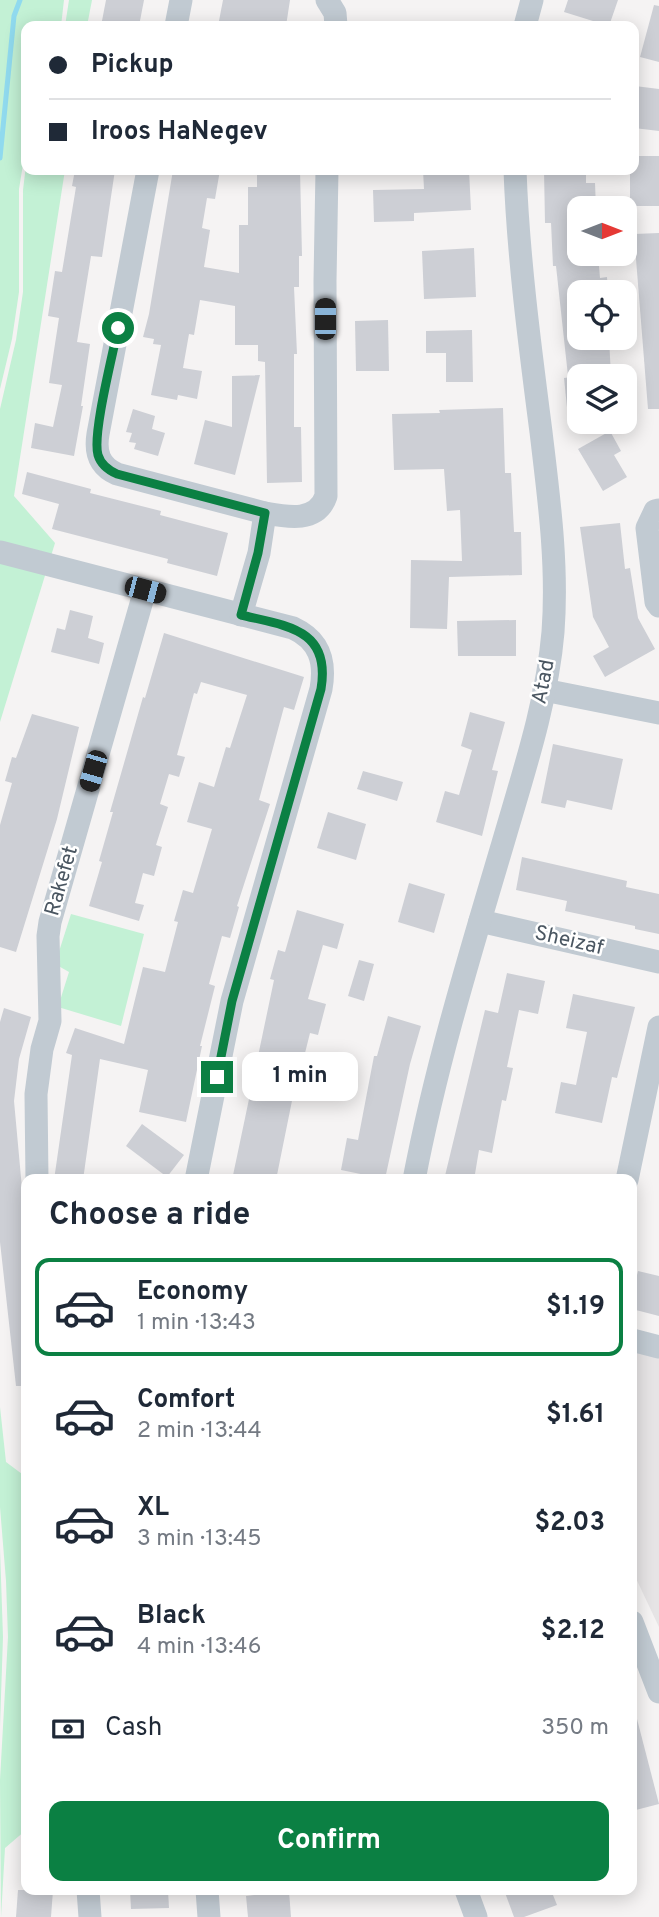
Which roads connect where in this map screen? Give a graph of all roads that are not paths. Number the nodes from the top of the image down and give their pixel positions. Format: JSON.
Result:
{"nodes":[{"id":1,"x":180,"y":0,"type":"edge"},
{"id":2,"x":327,"y":0,"type":"edge"},
{"id":3,"x":177,"y":21,"type":"edge"},
{"id":4,"x":336,"y":21,"type":"edge"},
{"id":5,"x":147,"y":175,"type":"edge"},
{"id":6,"x":327,"y":175,"type":"edge"},
{"id":7,"x":515,"y":175,"type":"edge"},
{"id":8,"x":659,"y":510,"type":"edge"},
{"id":9,"x":265,"y":513,"type":"junction"},
{"id":10,"x":0,"y":552,"type":"edge"},
{"id":11,"x":145,"y":590,"type":"junction"},
{"id":12,"x":659,"y":606,"type":"edge"},
{"id":13,"x":241,"y":615,"type":"junction"},
{"id":14,"x":544,"y":690,"type":"junction"},
{"id":15,"x":659,"y":713,"type":"edge"},
{"id":16,"x":480,"y":921,"type":"junction"},
{"id":17,"x":659,"y":962,"type":"edge"},
{"id":18,"x":659,"y":1027,"type":"edge"},
{"id":19,"x":37,"y":1174,"type":"edge"},
{"id":20,"x":197,"y":1174,"type":"edge"},
{"id":21,"x":415,"y":1174,"type":"edge"},
{"id":22,"x":628,"y":1174,"type":"edge"},
{"id":23,"x":637,"y":1341,"type":"edge"},
{"id":24,"x":659,"y":1346,"type":"edge"},
{"id":25,"x":637,"y":1635,"type":"edge"},
{"id":26,"x":659,"y":1692,"type":"edge"},
{"id":27,"x":88,"y":1895,"type":"edge"},
{"id":28,"x":207,"y":1895,"type":"edge"},
{"id":29,"x":468,"y":1895,"type":"edge"},
{"id":30,"x":90,"y":1917,"type":"edge"},
{"id":31,"x":209,"y":1917,"type":"edge"},
{"id":32,"x":476,"y":1917,"type":"edge"}],
"edges":[{"from":1,"to":3,"type":"street"},
{"from":2,"to":4,"type":"street"},
{"from":5,"to":9,"type":"street"},
{"from":6,"to":9,"type":"street"},
{"from":7,"to":14,"type":"street","name":"Atad"},
{"from":8,"to":12,"type":"street"},
{"from":9,"to":13,"type":"street"},
{"from":10,"to":11,"type":"street"},
{"from":11,"to":13,"type":"street"},
{"from":11,"to":19,"type":"street","name":"Rakefet"},
{"from":13,"to":20,"type":"street"},
{"from":14,"to":15,"type":"street"},
{"from":14,"to":16,"type":"street","name":"Atad"},
{"from":16,"to":17,"type":"street","name":"Sheizaf"},
{"from":16,"to":21,"type":"street","name":"Atad"},
{"from":18,"to":22,"type":"street"},
{"from":23,"to":24,"type":"street"},
{"from":25,"to":26,"type":"street"},
{"from":27,"to":30,"type":"street"},
{"from":28,"to":31,"type":"street"},
{"from":29,"to":32,"type":"street"}]}
